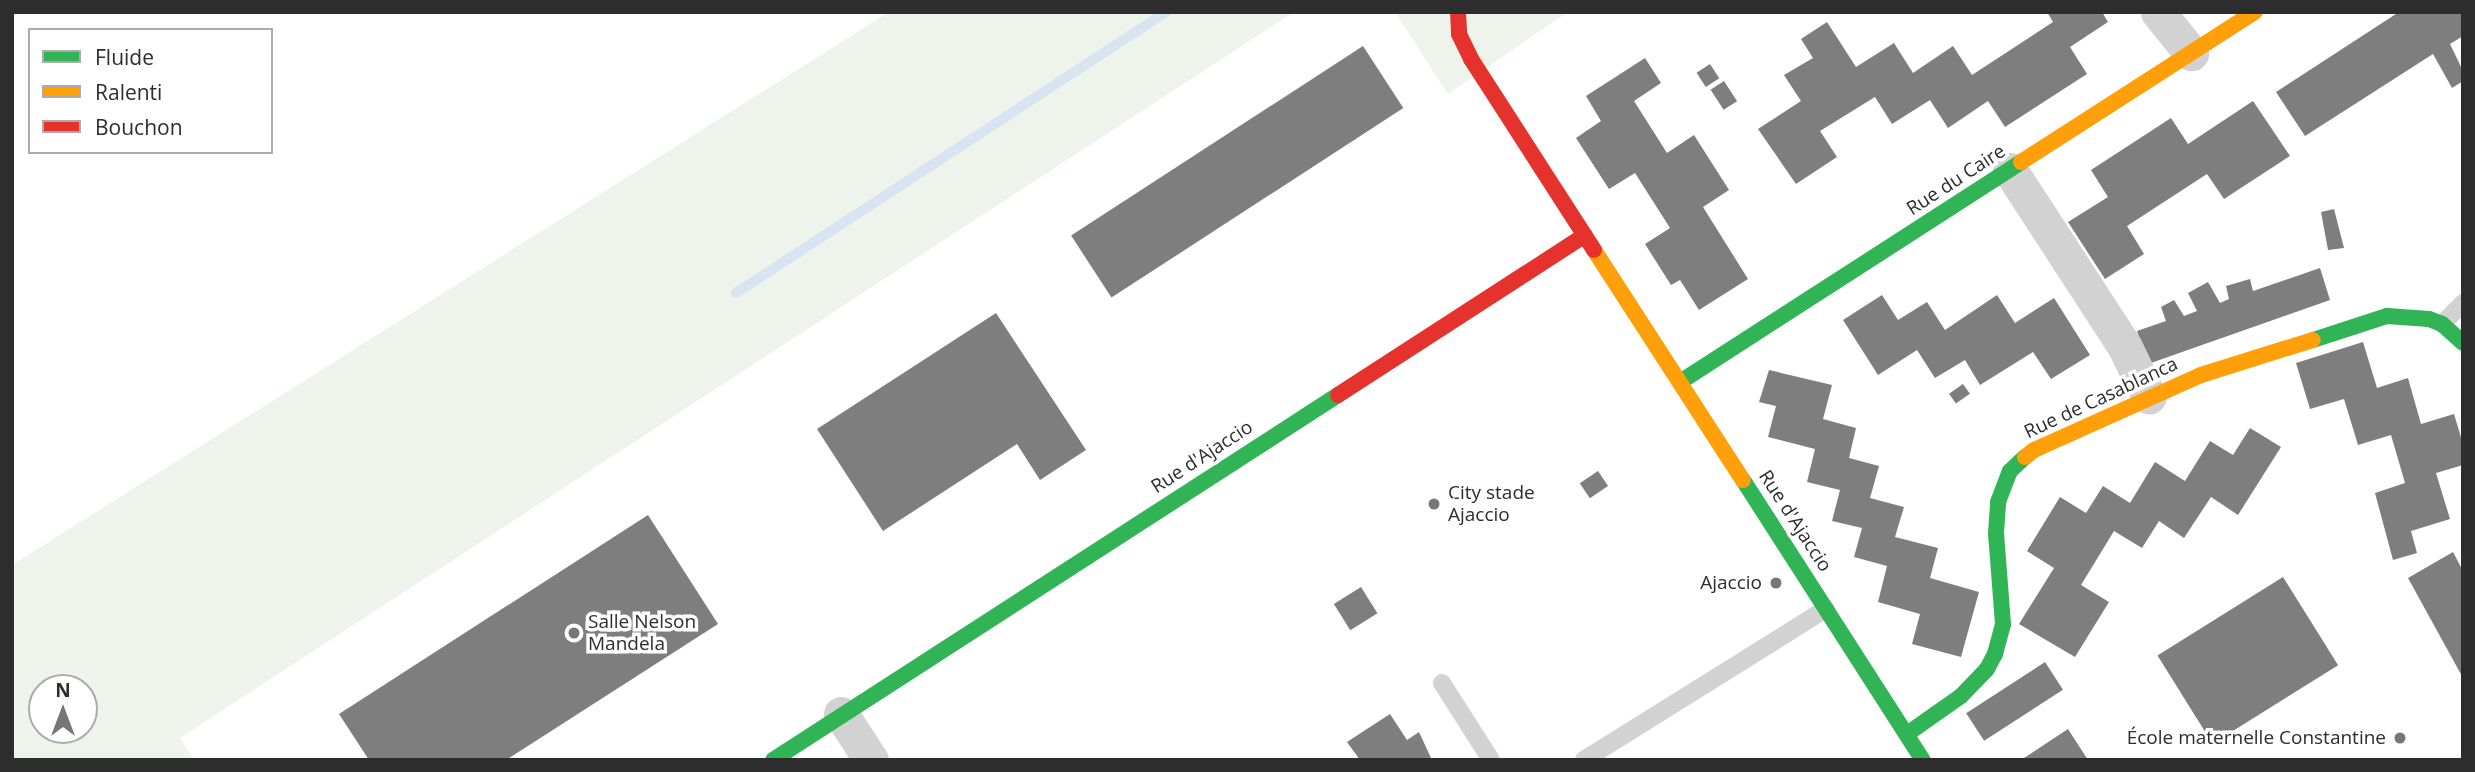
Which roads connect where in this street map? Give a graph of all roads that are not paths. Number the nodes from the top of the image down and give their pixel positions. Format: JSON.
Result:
{"nodes":[{"id":1,"x":1458,"y":12,"type":"edge"},
{"id":2,"x":2158,"y":12,"type":"edge"},
{"id":3,"x":2255,"y":12,"type":"edge"},
{"id":4,"x":2191,"y":53,"type":"junction"},
{"id":5,"x":2010,"y":170,"type":"junction"},
{"id":6,"x":1585,"y":235,"type":"junction"},
{"id":7,"x":2463,"y":303,"type":"edge"},
{"id":8,"x":2442,"y":324,"type":"junction"},
{"id":9,"x":2463,"y":343,"type":"edge"},
{"id":10,"x":1680,"y":382,"type":"junction"},
{"id":11,"x":2149,"y":397,"type":"junction"},
{"id":12,"x":1826,"y":608,"type":"junction"},
{"id":13,"x":1442,"y":683,"type":"dead end"},
{"id":14,"x":841,"y":715,"type":"junction"},
{"id":15,"x":1907,"y":734,"type":"junction"},
{"id":16,"x":773,"y":760,"type":"edge"},
{"id":17,"x":871,"y":760,"type":"edge"},
{"id":18,"x":1491,"y":760,"type":"edge"},
{"id":19,"x":1584,"y":760,"type":"edge"},
{"id":20,"x":1923,"y":760,"type":"edge"}],
"edges":[{"from":1,"to":6,"type":"street","name":"Rue d'Ajaccio"},
{"from":2,"to":4,"type":"street"},
{"from":3,"to":4,"type":"street","name":"Rue du Caire"},
{"from":4,"to":5,"type":"street","name":"Rue du Caire"},
{"from":5,"to":10,"type":"street","name":"Rue du Caire"},
{"from":5,"to":11,"type":"street"},
{"from":6,"to":10,"type":"street","name":"Rue d'Ajaccio"},
{"from":6,"to":14,"type":"street","name":"Rue d'Ajaccio"},
{"from":7,"to":8,"type":"lane"},
{"from":8,"to":9,"type":"street","name":"Rue de Casablanca"},
{"from":8,"to":11,"type":"street","name":"Rue de Casablanca"},
{"from":10,"to":12,"type":"street","name":"Rue d'Ajaccio"},
{"from":11,"to":15,"type":"street","name":"Rue de Casablanca"},
{"from":12,"to":15,"type":"street","name":"Rue d'Ajaccio"},
{"from":12,"to":19,"type":"lane"},
{"from":13,"to":18,"type":"lane"},
{"from":14,"to":16,"type":"street","name":"Rue d'Ajaccio"},
{"from":14,"to":17,"type":"street"},
{"from":15,"to":20,"type":"street","name":"Rue d'Ajaccio"}]}
